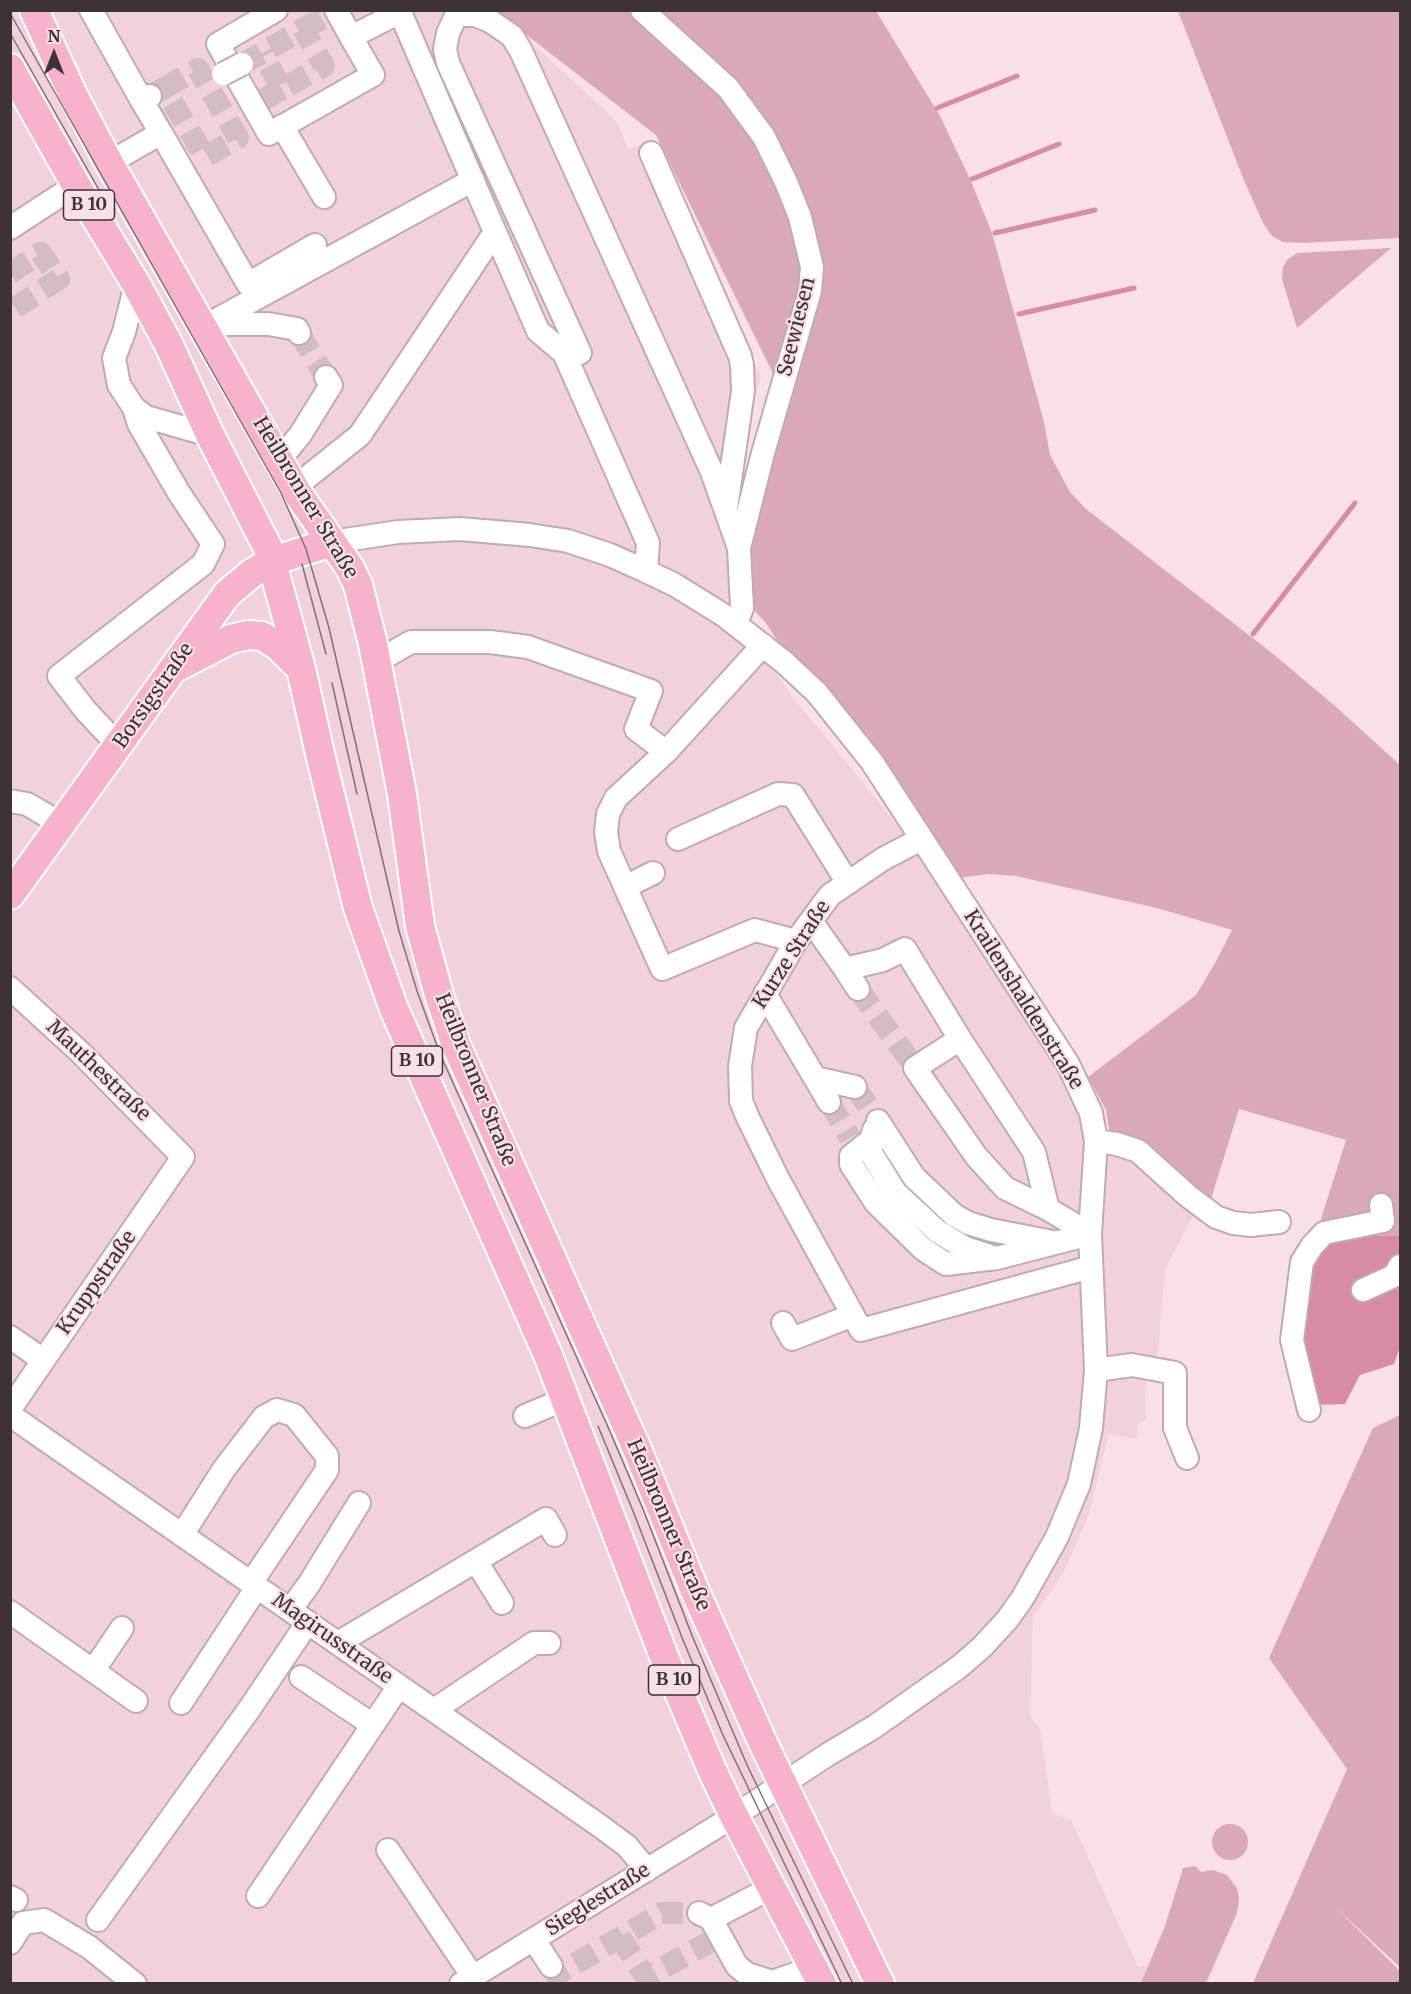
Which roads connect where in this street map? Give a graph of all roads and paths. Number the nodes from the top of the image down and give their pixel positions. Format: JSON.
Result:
{"nodes":[{"id":1,"x":34,"y":10,"type":"edge"},
{"id":2,"x":91,"y":10,"type":"edge"},
{"id":3,"x":276,"y":10,"type":"edge"},
{"id":4,"x":642,"y":10,"type":"edge"},
{"id":5,"x":332,"y":13,"type":"edge"},
{"id":6,"x":351,"y":37,"type":"junction"},
{"id":7,"x":10,"y":68,"type":"edge"},
{"id":8,"x":282,"y":126,"type":"junction"},
{"id":9,"x":161,"y":134,"type":"junction"},
{"id":10,"x":651,"y":153,"type":"dead end"},
{"id":11,"x":109,"y":162,"type":"junction"},
{"id":12,"x":473,"y":180,"type":"junction"},
{"id":13,"x":76,"y":185,"type":"junction"},
{"id":14,"x":324,"y":197,"type":"dead end"},
{"id":15,"x":10,"y":228,"type":"edge"},
{"id":16,"x":495,"y":232,"type":"junction"},
{"id":17,"x":315,"y":245,"type":"dead end"},
{"id":18,"x":136,"y":284,"type":"junction"},
{"id":19,"x":206,"y":324,"type":"junction"},
{"id":20,"x":299,"y":333,"type":"tunnel mouth"},
{"id":21,"x":580,"y":353,"type":"dead end"},
{"id":22,"x":326,"y":376,"type":"tunnel mouth"},
{"id":23,"x":134,"y":408,"type":"junction"},
{"id":24,"x":210,"y":435,"type":"junction"},
{"id":25,"x":280,"y":459,"type":"junction"},
{"id":26,"x":295,"y":487,"type":"junction"},
{"id":27,"x":726,"y":512,"type":"junction"},
{"id":28,"x":332,"y":542,"type":"junction"},
{"id":29,"x":740,"y":548,"type":"junction"},
{"id":30,"x":273,"y":561,"type":"junction"},
{"id":31,"x":646,"y":571,"type":"junction"},
{"id":32,"x":736,"y":624,"type":"junction"},
{"id":33,"x":763,"y":645,"type":"junction"},
{"id":34,"x":376,"y":662,"type":"junction"},
{"id":35,"x":302,"y":669,"type":"junction"},
{"id":36,"x":172,"y":670,"type":"junction"},
{"id":37,"x":119,"y":746,"type":"junction"},
{"id":38,"x":666,"y":752,"type":"junction"},
{"id":39,"x":10,"y":801,"type":"edge"},
{"id":40,"x":61,"y":824,"type":"junction"},
{"id":41,"x":678,"y":839,"type":"dead end"},
{"id":42,"x":921,"y":839,"type":"junction"},
{"id":43,"x":653,"y":873,"type":"dead end"},
{"id":44,"x":848,"y":882,"type":"junction"},
{"id":45,"x":625,"y":887,"type":"junction"},
{"id":46,"x":10,"y":895,"type":"edge"},
{"id":47,"x":811,"y":921,"type":"junction"},
{"id":48,"x":796,"y":942,"type":"junction"},
{"id":49,"x":845,"y":969,"type":"junction"},
{"id":50,"x":10,"y":988,"type":"edge"},
{"id":51,"x":858,"y":989,"type":"tunnel mouth"},
{"id":52,"x":765,"y":994,"type":"junction"},
{"id":53,"x":960,"y":1039,"type":"junction"},
{"id":54,"x":836,"y":1089,"type":"tunnel mouth"},
{"id":55,"x":1096,"y":1141,"type":"junction"},
{"id":56,"x":183,"y":1157,"type":"joint"},
{"id":57,"x":1381,"y":1205,"type":"dead end"},
{"id":58,"x":1048,"y":1209,"type":"junction"},
{"id":59,"x":1279,"y":1222,"type":"dead end"},
{"id":60,"x":1090,"y":1234,"type":"junction"},
{"id":61,"x":1058,"y":1243,"type":"junction"},
{"id":62,"x":1401,"y":1266,"type":"edge"},
{"id":63,"x":1091,"y":1267,"type":"junction"},
{"id":64,"x":1363,"y":1290,"type":"dead end"},
{"id":65,"x":857,"y":1322,"type":"junction"},
{"id":66,"x":783,"y":1323,"type":"dead end"},
{"id":67,"x":10,"y":1337,"type":"edge"},
{"id":68,"x":44,"y":1360,"type":"junction"},
{"id":69,"x":1096,"y":1370,"type":"junction"},
{"id":70,"x":565,"y":1399,"type":"junction"},
{"id":71,"x":10,"y":1409,"type":"edge"},
{"id":72,"x":1309,"y":1410,"type":"dead end"},
{"id":73,"x":10,"y":1415,"type":"edge"},
{"id":74,"x":525,"y":1416,"type":"dead end"},
{"id":75,"x":1187,"y":1458,"type":"dead end"},
{"id":76,"x":359,"y":1503,"type":"dead end"},
{"id":77,"x":182,"y":1535,"type":"junction"},
{"id":78,"x":555,"y":1535,"type":"dead end"},
{"id":79,"x":476,"y":1561,"type":"junction"},
{"id":80,"x":254,"y":1585,"type":"junction"},
{"id":81,"x":502,"y":1603,"type":"dead end"},
{"id":82,"x":10,"y":1612,"type":"edge"},
{"id":83,"x":299,"y":1616,"type":"junction"},
{"id":84,"x":122,"y":1628,"type":"dead end"},
{"id":85,"x":338,"y":1643,"type":"junction"},
{"id":86,"x":549,"y":1643,"type":"dead end"},
{"id":87,"x":93,"y":1671,"type":"junction"},
{"id":88,"x":301,"y":1677,"type":"dead end"},
{"id":89,"x":399,"y":1686,"type":"junction"},
{"id":90,"x":136,"y":1701,"type":"dead end"},
{"id":91,"x":181,"y":1703,"type":"dead end"},
{"id":92,"x":434,"y":1710,"type":"junction"},
{"id":93,"x":373,"y":1725,"type":"junction"},
{"id":94,"x":782,"y":1784,"type":"junction"},
{"id":95,"x":734,"y":1816,"type":"junction"},
{"id":96,"x":388,"y":1850,"type":"dead end"},
{"id":97,"x":647,"y":1870,"type":"junction"},
{"id":98,"x":771,"y":1888,"type":"junction"},
{"id":99,"x":258,"y":1896,"type":"dead end"},
{"id":100,"x":98,"y":1920,"type":"dead end"},
{"id":101,"x":534,"y":1940,"type":"junction"},
{"id":102,"x":10,"y":1943,"type":"edge"},
{"id":103,"x":551,"y":1966,"type":"dead end"},
{"id":104,"x":818,"y":1976,"type":"edge"},
{"id":105,"x":467,"y":1980,"type":"edge"},
{"id":106,"x":772,"y":1982,"type":"edge"},
{"id":107,"x":135,"y":1983,"type":"edge"},
{"id":108,"x":880,"y":1983,"type":"edge"}],
"edges":[{"from":1,"to":11,"type":"main road","name":"Heilbronner Straße","number":"B 10"},
{"from":2,"to":9,"type":"street"},
{"from":3,"to":8,"type":"street"},
{"from":4,"to":29,"type":"street","name":"Seewiesen"},
{"from":5,"to":6,"type":"street"},
{"from":6,"to":8,"type":"street"},
{"from":6,"to":12,"type":"street"},
{"from":7,"to":13,"type":"main road","number":"B 10"},
{"from":8,"to":14,"type":"street"},
{"from":9,"to":11,"type":"street"},
{"from":9,"to":17,"type":"street"},
{"from":10,"to":27,"type":"street"},
{"from":11,"to":19,"type":"main road","name":"Heilbronner Straße","number":"B 10"},
{"from":12,"to":16,"type":"street"},
{"from":12,"to":19,"type":"street"},
{"from":13,"to":15,"type":"street"},
{"from":13,"to":18,"type":"main road","number":"B 10"},
{"from":16,"to":26,"type":"street"},
{"from":16,"to":31,"type":"street"},
{"from":18,"to":23,"type":"street"},
{"from":18,"to":24,"type":"main road","number":"B 10"},
{"from":19,"to":20,"type":"street"},
{"from":19,"to":25,"type":"main road","name":"Heilbronner Straße","number":"B 10"},
{"from":21,"to":27,"type":"street"},
{"from":22,"to":25,"type":"street"},
{"from":23,"to":24,"type":"street"},
{"from":23,"to":37,"type":"street"},
{"from":24,"to":30,"type":"main road","number":"B 10"},
{"from":25,"to":26,"type":"main road","name":"Heilbronner Straße","number":"B 10"},
{"from":26,"to":28,"type":"main road","name":"Heilbronner Straße","number":"B 10"},
{"from":27,"to":29,"type":"street"},
{"from":28,"to":30,"type":"main road","name":"Borsigstraße"},
{"from":28,"to":31,"type":"street","name":"Krailenshaldenstraße"},
{"from":28,"to":34,"type":"main road","name":"Heilbronner Straße","number":"B 10"},
{"from":29,"to":32,"type":"street","name":"Seewiesen"},
{"from":30,"to":35,"type":"main road","number":"B 10"},
{"from":30,"to":36,"type":"main road","name":"Borsigstraße"},
{"from":31,"to":32,"type":"street","name":"Krailenshaldenstraße"},
{"from":32,"to":33,"type":"street","name":"Krailenshaldenstraße"},
{"from":33,"to":38,"type":"street"},
{"from":33,"to":42,"type":"street","name":"Krailenshaldenstraße"},
{"from":34,"to":38,"type":"street"},
{"from":34,"to":94,"type":"main road","name":"Heilbronner Straße","number":"B 10"},
{"from":35,"to":36,"type":"main road"},
{"from":35,"to":70,"type":"main road","number":"B 10"},
{"from":36,"to":37,"type":"main road","name":"Borsigstraße"},
{"from":37,"to":40,"type":"main road","name":"Borsigstraße"},
{"from":38,"to":45,"type":"street"},
{"from":39,"to":40,"type":"street"},
{"from":40,"to":46,"type":"main road","name":"Borsigstraße"},
{"from":41,"to":44,"type":"street"},
{"from":42,"to":44,"type":"street","name":"Kurze Straße"},
{"from":42,"to":55,"type":"street","name":"Krailenshaldenstraße"},
{"from":43,"to":45,"type":"street"},
{"from":44,"to":47,"type":"street","name":"Kurze Straße"},
{"from":45,"to":48,"type":"street"},
{"from":47,"to":48,"type":"street","name":"Kurze Straße"},
{"from":47,"to":49,"type":"street"},
{"from":48,"to":52,"type":"street","name":"Kurze Straße"},
{"from":49,"to":51,"type":"street"},
{"from":49,"to":53,"type":"street"},
{"from":50,"to":56,"type":"street","name":"Mauthestraße"},
{"from":52,"to":54,"type":"street"},
{"from":52,"to":65,"type":"street","name":"Kurze Straße"},
{"from":53,"to":58,"type":"street"},
{"from":53,"to":58,"type":"street"},
{"from":55,"to":59,"type":"street"},
{"from":55,"to":60,"type":"street","name":"Krailenshaldenstraße"},
{"from":56,"to":68,"type":"street","name":"Kruppstraße"},
{"from":57,"to":72,"type":"street"},
{"from":58,"to":60,"type":"street"},
{"from":60,"to":61,"type":"street"},
{"from":60,"to":63,"type":"street","name":"Krailenshaldenstraße"},
{"from":61,"to":61,"type":"street"},
{"from":62,"to":64,"type":"street"},
{"from":63,"to":65,"type":"street"},
{"from":63,"to":69,"type":"street","name":"Krailenshaldenstraße"},
{"from":65,"to":66,"type":"street"},
{"from":67,"to":68,"type":"street"},
{"from":68,"to":71,"type":"street","name":"Kruppstraße"},
{"from":69,"to":75,"type":"street"},
{"from":69,"to":94,"type":"street","name":"Krailenshaldenstraße"},
{"from":70,"to":74,"type":"street"},
{"from":70,"to":95,"type":"main road","number":"B 10"},
{"from":73,"to":77,"type":"street","name":"Magirusstraße"},
{"from":76,"to":83,"type":"street"},
{"from":77,"to":80,"type":"street","name":"Magirusstraße"},
{"from":77,"to":80,"type":"street"},
{"from":78,"to":79,"type":"street"},
{"from":79,"to":81,"type":"street"},
{"from":79,"to":85,"type":"street"},
{"from":80,"to":83,"type":"street","name":"Magirusstraße"},
{"from":80,"to":91,"type":"street"},
{"from":82,"to":87,"type":"street"},
{"from":83,"to":85,"type":"street","name":"Magirusstraße"},
{"from":83,"to":100,"type":"street"},
{"from":84,"to":87,"type":"street"},
{"from":85,"to":89,"type":"street","name":"Magirusstraße"},
{"from":86,"to":92,"type":"street"},
{"from":87,"to":90,"type":"street"},
{"from":88,"to":93,"type":"street"},
{"from":89,"to":92,"type":"street","name":"Magirusstraße"},
{"from":89,"to":93,"type":"street"},
{"from":92,"to":97,"type":"street","name":"Magirusstraße"},
{"from":93,"to":99,"type":"street"},
{"from":94,"to":95,"type":"street","name":"Sieglestraße"},
{"from":94,"to":108,"type":"main road","name":"Heilbronner Straße","number":"B 10"},
{"from":95,"to":97,"type":"street","name":"Sieglestraße"},
{"from":95,"to":98,"type":"main road","number":"B 10"},
{"from":96,"to":105,"type":"street"},
{"from":97,"to":101,"type":"street","name":"Sieglestraße"},
{"from":98,"to":104,"type":"main road","number":"B 10"},
{"from":98,"to":106,"type":"street"},
{"from":101,"to":103,"type":"street"},
{"from":101,"to":105,"type":"street","name":"Sieglestraße"},
{"from":102,"to":107,"type":"street"},
{"from":104,"to":106,"type":"street"}]}
